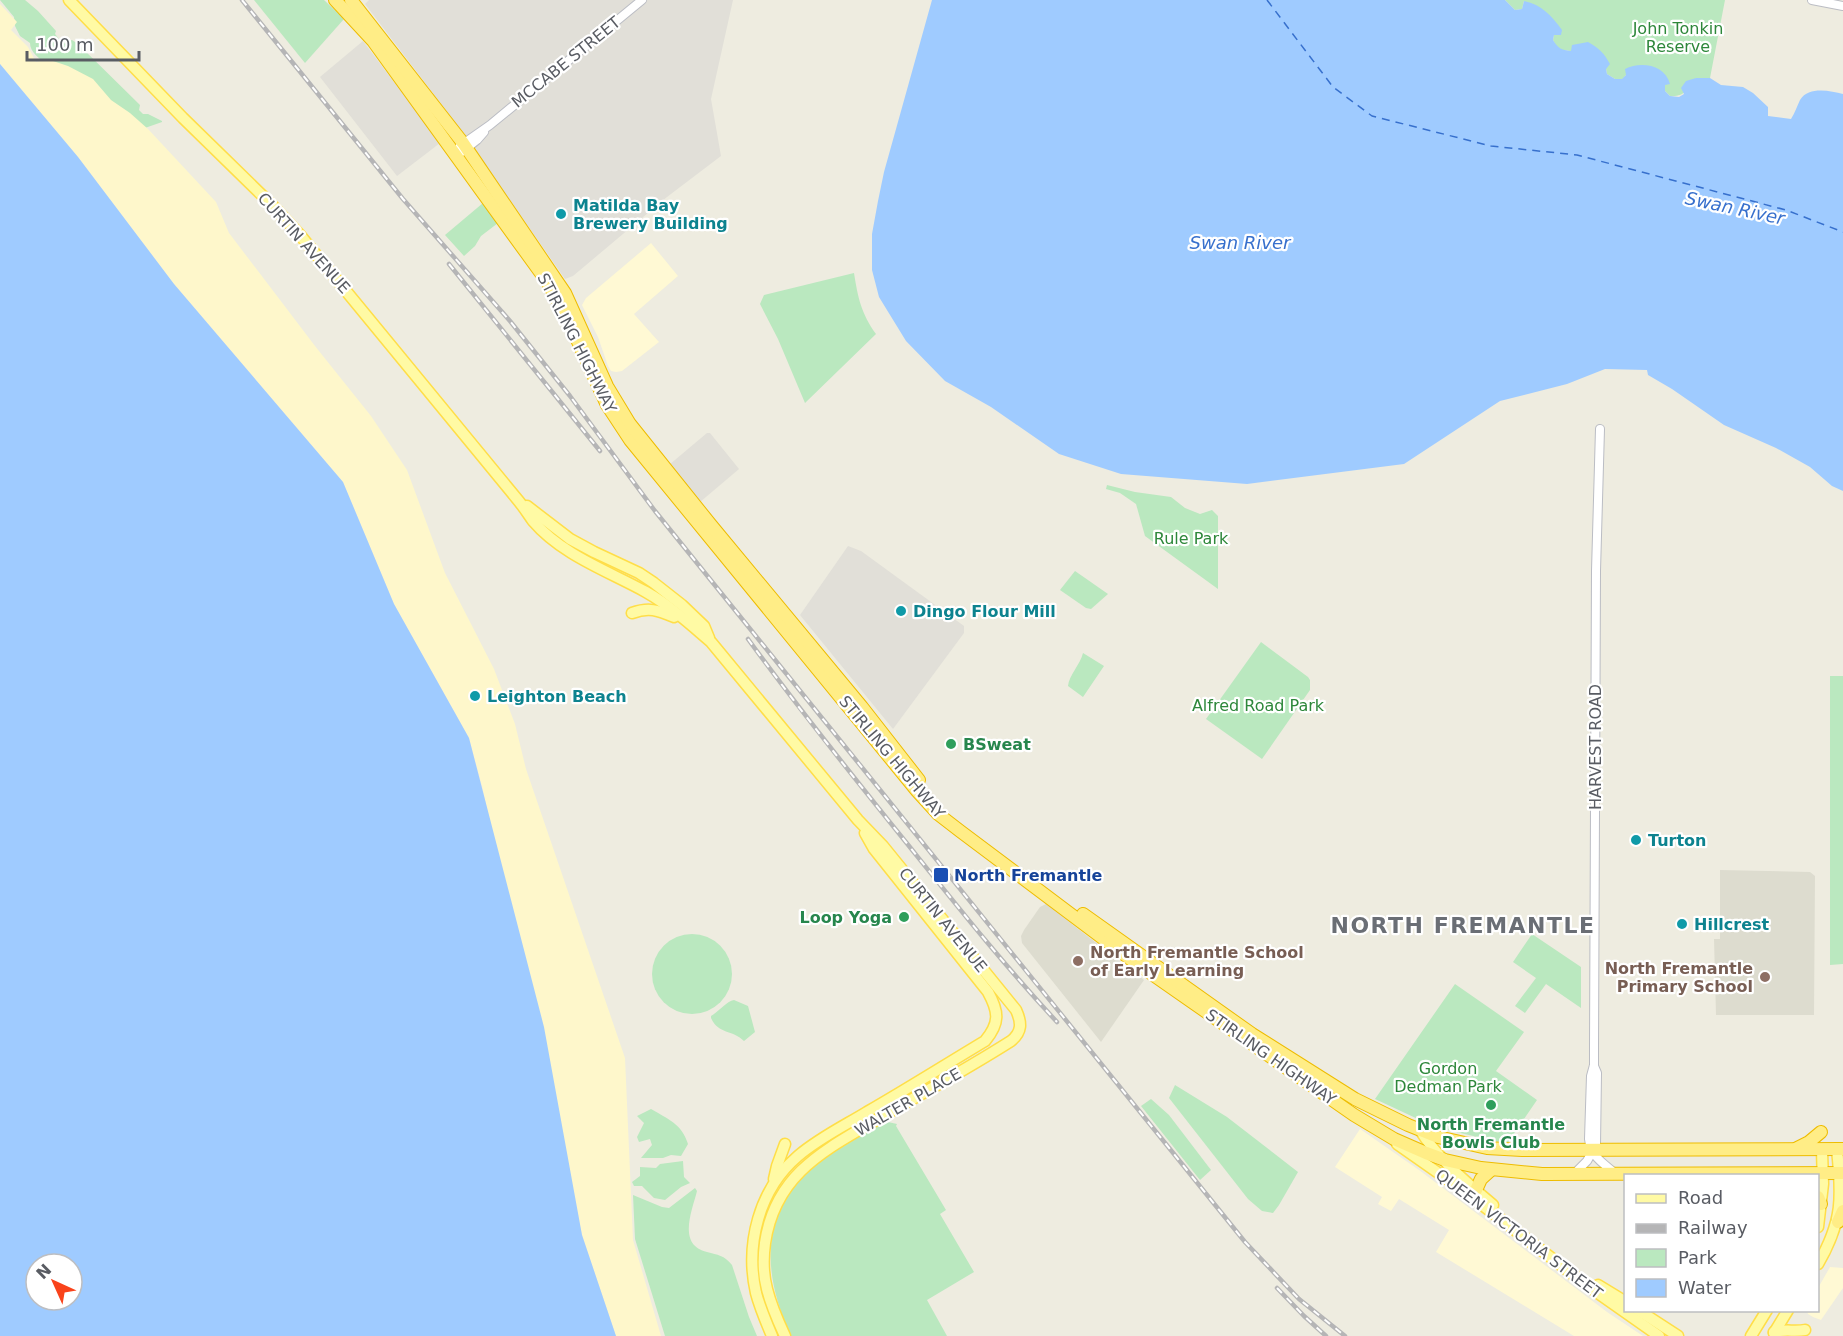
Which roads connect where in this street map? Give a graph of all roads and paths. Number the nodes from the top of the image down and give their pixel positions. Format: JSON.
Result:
{"nodes":[{"id":1,"x":334,"y":0,"type":"edge"},
{"id":2,"x":351,"y":0,"type":"edge"},
{"id":3,"x":642,"y":0,"type":"edge"},
{"id":4,"x":1812,"y":0,"type":"edge"},
{"id":5,"x":71,"y":1,"type":"edge"},
{"id":6,"x":1843,"y":6,"type":"edge"},
{"id":7,"x":460,"y":150,"type":"junction"},
{"id":8,"x":1600,"y":429,"type":"dead end"},
{"id":9,"x":517,"y":499,"type":"junction"},
{"id":10,"x":632,"y":613,"type":"dead end"},
{"id":11,"x":688,"y":622,"type":"junction"},
{"id":12,"x":711,"y":642,"type":"junction"},
{"id":13,"x":858,"y":820,"type":"junction"},
{"id":14,"x":995,"y":1024,"type":"joint"},
{"id":15,"x":1021,"y":1024,"type":"joint"},
{"id":16,"x":1420,"y":1130,"type":"junction"},
{"id":17,"x":1380,"y":1131,"type":"junction"},
{"id":18,"x":1821,"y":1132,"type":"dead end"},
{"id":19,"x":785,"y":1144,"type":"dead end"},
{"id":20,"x":1840,"y":1149,"type":"edge"},
{"id":21,"x":1793,"y":1150,"type":"junction"},
{"id":22,"x":1822,"y":1150,"type":"junction"},
{"id":23,"x":1593,"y":1151,"type":"junction"},
{"id":24,"x":1445,"y":1160,"type":"junction"},
{"id":25,"x":1491,"y":1170,"type":"junction"},
{"id":26,"x":1822,"y":1173,"type":"junction"},
{"id":27,"x":1841,"y":1173,"type":"edge"},
{"id":28,"x":1617,"y":1174,"type":"junction"},
{"id":29,"x":1798,"y":1174,"type":"edge"},
{"id":30,"x":1573,"y":1175,"type":"junction"},
{"id":31,"x":773,"y":1185,"type":"junction"},
{"id":32,"x":1476,"y":1190,"type":"junction"},
{"id":33,"x":1819,"y":1200,"type":"edge"},
{"id":34,"x":1840,"y":1217,"type":"edge"},
{"id":35,"x":1819,"y":1262,"type":"edge"},
{"id":36,"x":1624,"y":1301,"type":"edge"},
{"id":37,"x":1624,"y":1311,"type":"edge"},
{"id":38,"x":1625,"y":1312,"type":"edge"},
{"id":39,"x":1640,"y":1312,"type":"edge"},
{"id":40,"x":1766,"y":1312,"type":"edge"},
{"id":41,"x":1787,"y":1312,"type":"edge"},
{"id":42,"x":1805,"y":1330,"type":"dead end"},
{"id":43,"x":1773,"y":1334,"type":"edge"},
{"id":44,"x":772,"y":1336,"type":"edge"},
{"id":45,"x":785,"y":1336,"type":"edge"},
{"id":46,"x":1659,"y":1336,"type":"edge"},
{"id":47,"x":1678,"y":1336,"type":"edge"},
{"id":48,"x":1751,"y":1336,"type":"edge"}],
"edges":[{"from":1,"to":7,"type":"highway","name":"STIRLING HIGHWAY"},
{"from":2,"to":7,"type":"highway","name":"STIRLING HIGHWAY"},
{"from":3,"to":7,"type":"street","name":"MCCABE STREET"},
{"from":4,"to":6,"type":"street"},
{"from":5,"to":9,"type":"main road","name":"CURTIN AVENUE"},
{"from":7,"to":16,"type":"highway","name":"STIRLING HIGHWAY"},
{"from":7,"to":17,"type":"highway","name":"STIRLING HIGHWAY"},
{"from":8,"to":23,"type":"street","name":"HARVEST ROAD"},
{"from":9,"to":11,"type":"main road","name":"CURTIN AVENUE"},
{"from":9,"to":12,"type":"main road","name":"CURTIN AVENUE"},
{"from":10,"to":11,"type":"main road"},
{"from":11,"to":12,"type":"main road","name":"CURTIN AVENUE"},
{"from":12,"to":13,"type":"main road","name":"CURTIN AVENUE"},
{"from":13,"to":14,"type":"main road","name":"CURTIN AVENUE"},
{"from":13,"to":15,"type":"main road","name":"CURTIN AVENUE"},
{"from":14,"to":31,"type":"main road","name":"WALTER PLACE"},
{"from":15,"to":45,"type":"main road","name":"WALTER PLACE"},
{"from":16,"to":23,"type":"highway","name":"STIRLING HIGHWAY"},
{"from":16,"to":24,"type":"main road","name":"QUEEN VICTORIA STREET"},
{"from":17,"to":24,"type":"highway","name":"STIRLING HIGHWAY"},
{"from":17,"to":37,"type":"main road","name":"QUEEN VICTORIA STREET"},
{"from":18,"to":21,"type":"highway"},
{"from":19,"to":31,"type":"main road"},
{"from":20,"to":22,"type":"highway","name":"STIRLING HIGHWAY"},
{"from":20,"to":27,"type":"main road"},
{"from":21,"to":22,"type":"highway","name":"STIRLING HIGHWAY"},
{"from":21,"to":23,"type":"highway","name":"STIRLING HIGHWAY"},
{"from":22,"to":26,"type":"main road"},
{"from":23,"to":28,"type":"street"},
{"from":23,"to":30,"type":"street"},
{"from":24,"to":25,"type":"highway","name":"STIRLING HIGHWAY"},
{"from":24,"to":32,"type":"main road","name":"QUEEN VICTORIA STREET"},
{"from":25,"to":30,"type":"highway","name":"STIRLING HIGHWAY"},
{"from":25,"to":32,"type":"highway"},
{"from":26,"to":27,"type":"highway","name":"STIRLING HIGHWAY"},
{"from":26,"to":29,"type":"highway","name":"STIRLING HIGHWAY"},
{"from":26,"to":33,"type":"main road"},
{"from":27,"to":34,"type":"main road"},
{"from":28,"to":29,"type":"highway","name":"STIRLING HIGHWAY"},
{"from":28,"to":30,"type":"highway","name":"STIRLING HIGHWAY"},
{"from":31,"to":44,"type":"main road"},
{"from":32,"to":36,"type":"main road","name":"QUEEN VICTORIA STREET"},
{"from":34,"to":35,"type":"main road"},
{"from":38,"to":46,"type":"main road","name":"QUEEN VICTORIA STREET"},
{"from":39,"to":47,"type":"main road"},
{"from":40,"to":48,"type":"main road"},
{"from":41,"to":43,"type":"main road"},
{"from":42,"to":43,"type":"main road"}]}
